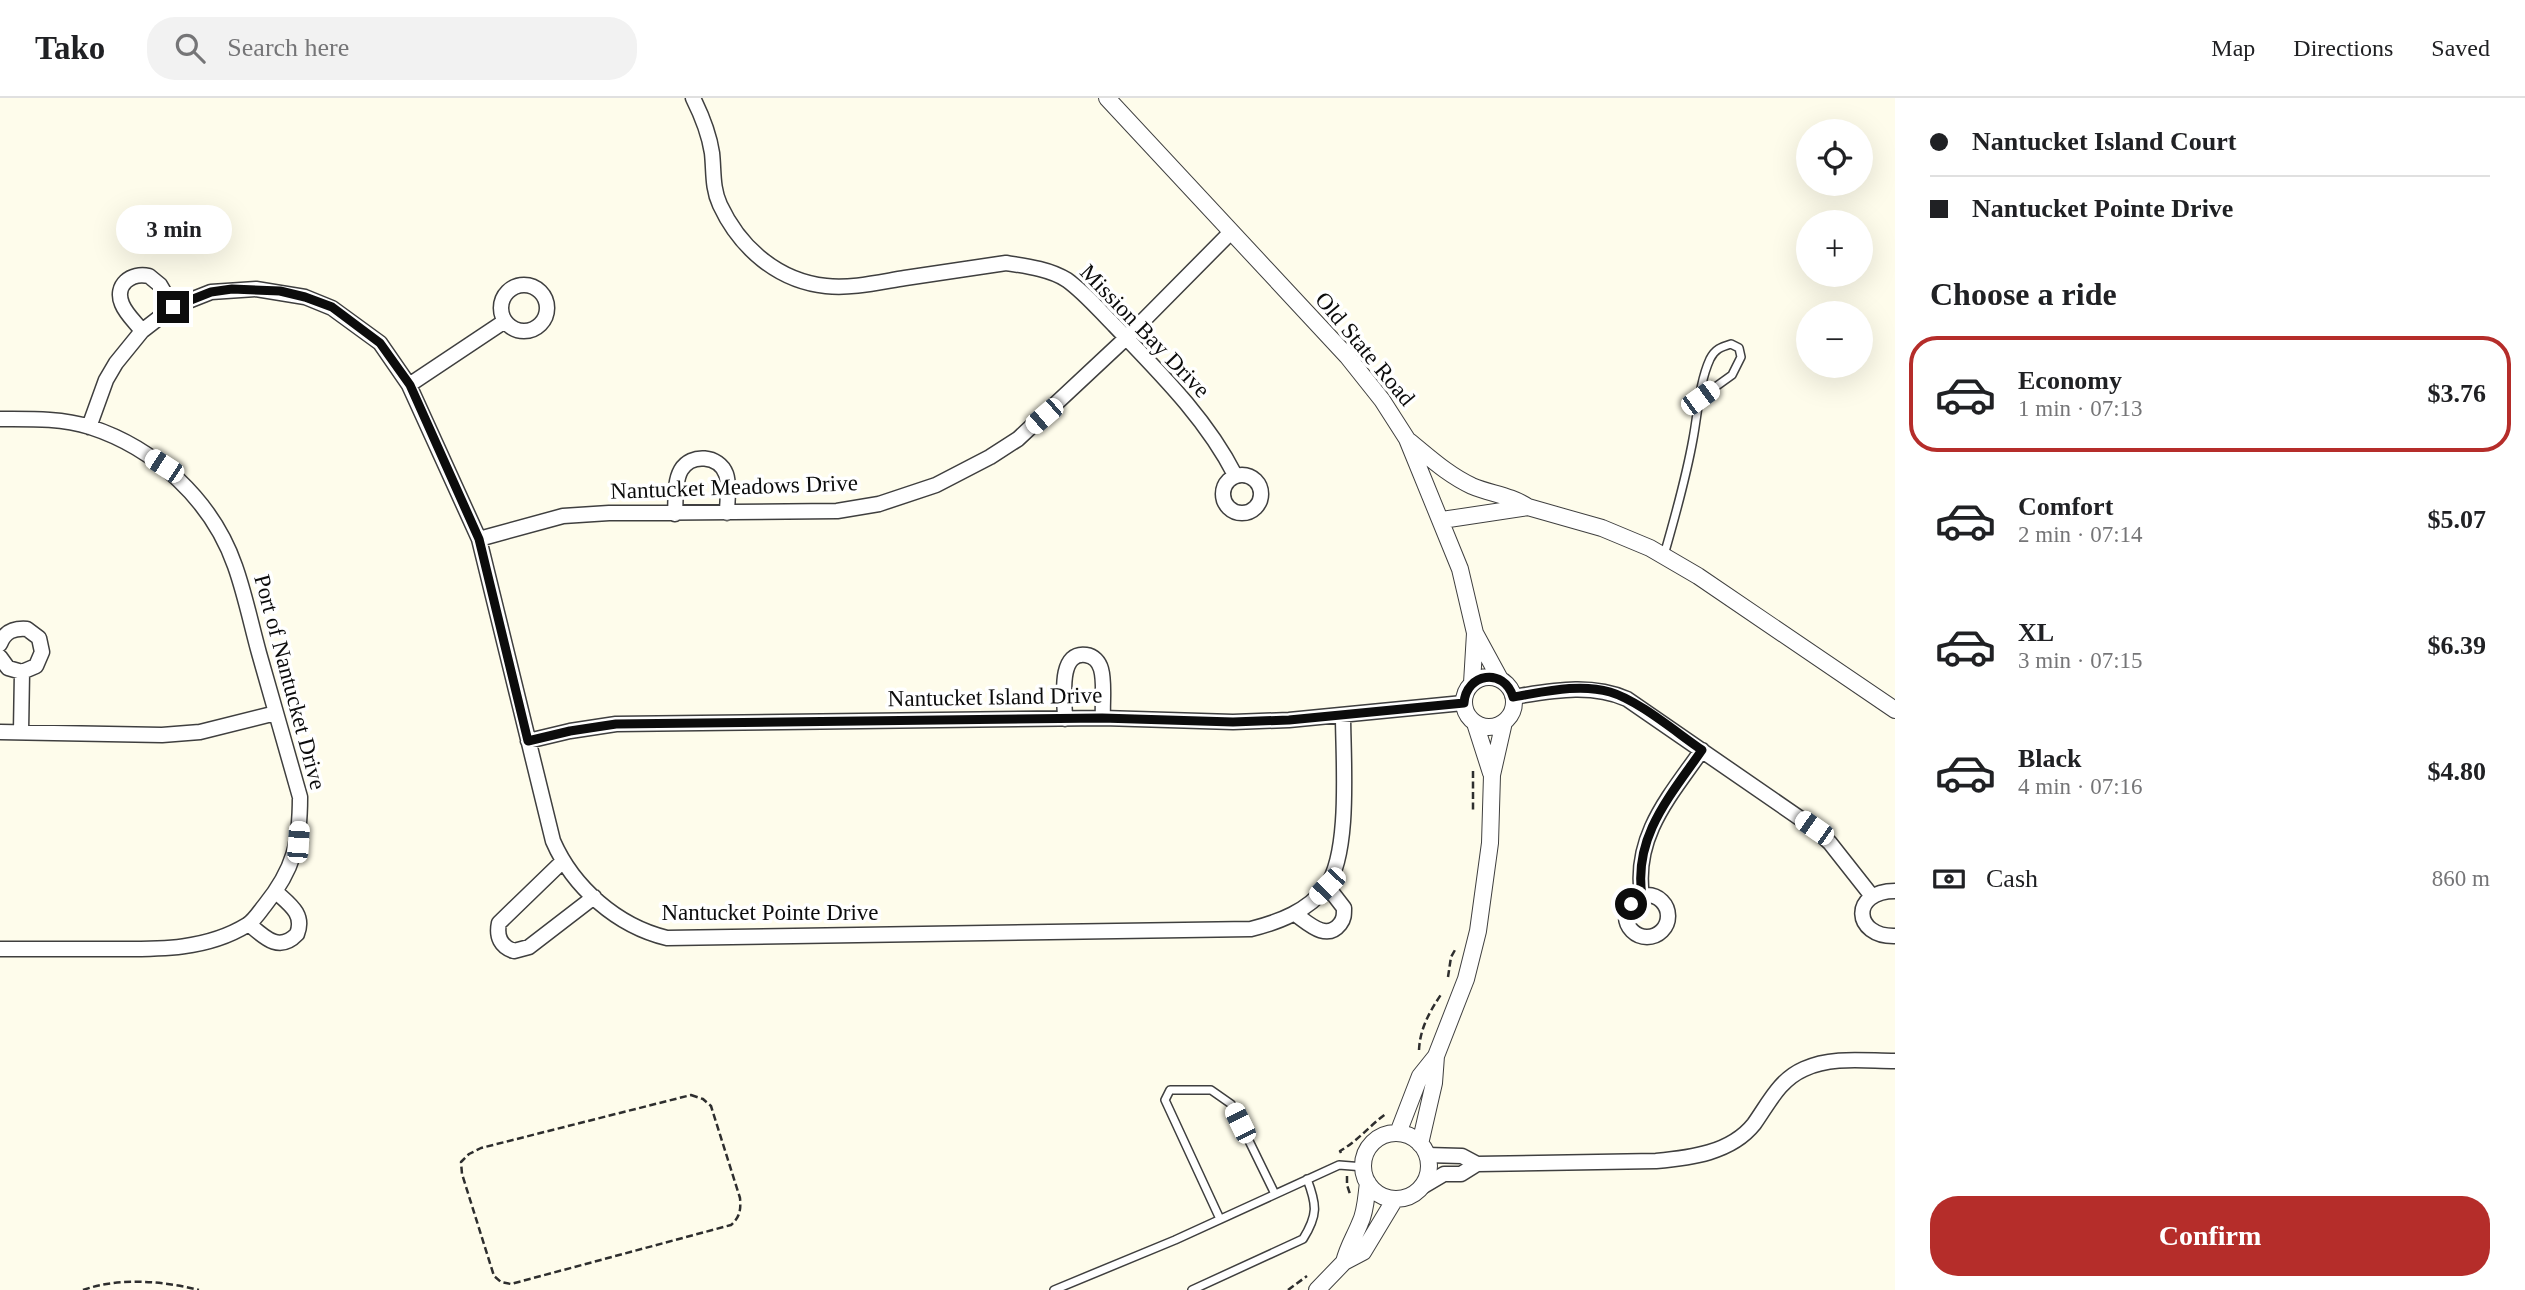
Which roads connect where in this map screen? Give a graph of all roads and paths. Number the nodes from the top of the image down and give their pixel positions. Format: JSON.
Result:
{"nodes":[{"id":1,"x":693,"y":98,"type":"edge"},
{"id":2,"x":1107,"y":98,"type":"edge"},
{"id":3,"x":1231,"y":232,"type":"junction"},
{"id":4,"x":173,"y":307,"type":"junction"},
{"id":5,"x":505,"y":321,"type":"dead end"},
{"id":6,"x":142,"y":331,"type":"junction"},
{"id":7,"x":1126,"y":338,"type":"junction"},
{"id":8,"x":410,"y":385,"type":"junction"},
{"id":9,"x":1700,"y":398,"type":"junction"},
{"id":10,"x":0,"y":419,"type":"edge"},
{"id":11,"x":89,"y":426,"type":"junction"},
{"id":12,"x":1407,"y":439,"type":"junction"},
{"id":13,"x":1235,"y":475,"type":"dead end"},
{"id":14,"x":1528,"y":507,"type":"junction"},
{"id":15,"x":727,"y":513,"type":"junction"},
{"id":16,"x":675,"y":514,"type":"junction"},
{"id":17,"x":1442,"y":520,"type":"junction"},
{"id":18,"x":479,"y":539,"type":"junction"},
{"id":19,"x":1664,"y":556,"type":"junction"},
{"id":20,"x":1475,"y":633,"type":"junction"},
{"id":21,"x":0,"y":643,"type":"edge"},
{"id":22,"x":0,"y":657,"type":"edge"},
{"id":23,"x":22,"y":672,"type":"junction"},
{"id":24,"x":1500,"y":679,"type":"junction"},
{"id":25,"x":1472,"y":683,"type":"junction"},
{"id":26,"x":1513,"y":697,"type":"junction"},
{"id":27,"x":1464,"y":703,"type":"junction"},
{"id":28,"x":1895,"y":710,"type":"edge"},
{"id":29,"x":276,"y":713,"type":"junction"},
{"id":30,"x":1343,"y":715,"type":"junction"},
{"id":31,"x":1102,"y":718,"type":"junction"},
{"id":32,"x":1065,"y":719,"type":"junction"},
{"id":33,"x":1503,"y":722,"type":"junction"},
{"id":34,"x":1475,"y":723,"type":"junction"},
{"id":35,"x":0,"y":732,"type":"edge"},
{"id":36,"x":21,"y":732,"type":"junction"},
{"id":37,"x":528,"y":741,"type":"junction"},
{"id":38,"x":1702,"y":750,"type":"junction"},
{"id":39,"x":1473,"y":762,"type":"dead end"},
{"id":40,"x":1492,"y":775,"type":"junction"},
{"id":41,"x":1474,"y":823,"type":"dead end"},
{"id":42,"x":562,"y":862,"type":"junction"},
{"id":43,"x":1327,"y":886,"type":"junction"},
{"id":44,"x":1895,"y":891,"type":"edge"},
{"id":45,"x":276,"y":892,"type":"junction"},
{"id":46,"x":1871,"y":895,"type":"junction"},
{"id":47,"x":1642,"y":896,"type":"dead end"},
{"id":48,"x":594,"y":897,"type":"junction"},
{"id":49,"x":1295,"y":914,"type":"junction"},
{"id":50,"x":249,"y":924,"type":"junction"},
{"id":51,"x":1895,"y":936,"type":"edge"},
{"id":52,"x":1458,"y":946,"type":"dead end"},
{"id":53,"x":0,"y":949,"type":"edge"},
{"id":54,"x":1448,"y":979,"type":"dead end"},
{"id":55,"x":1444,"y":990,"type":"dead end"},
{"id":56,"x":1419,"y":1051,"type":"dead end"},
{"id":57,"x":1436,"y":1056,"type":"junction"},
{"id":58,"x":1895,"y":1061,"type":"edge"},
{"id":59,"x":1388,"y":1113,"type":"dead end"},
{"id":60,"x":1398,"y":1133,"type":"junction"},
{"id":61,"x":1424,"y":1149,"type":"junction"},
{"id":62,"x":1477,"y":1164,"type":"junction"},
{"id":63,"x":1346,"y":1165,"type":"junction"},
{"id":64,"x":1366,"y":1175,"type":"junction"},
{"id":65,"x":1307,"y":1179,"type":"junction"},
{"id":66,"x":1422,"y":1187,"type":"junction"},
{"id":67,"x":1275,"y":1194,"type":"junction"},
{"id":68,"x":1350,"y":1194,"type":"dead end"},
{"id":69,"x":1395,"y":1199,"type":"junction"},
{"id":70,"x":1220,"y":1219,"type":"junction"},
{"id":71,"x":617,"y":1257,"type":"joint"},
{"id":72,"x":1344,"y":1262,"type":"junction"},
{"id":73,"x":1311,"y":1273,"type":"dead end"},
{"id":74,"x":1069,"y":1288,"type":"edge"},
{"id":75,"x":83,"y":1290,"type":"edge"},
{"id":76,"x":199,"y":1290,"type":"edge"},
{"id":77,"x":1054,"y":1290,"type":"edge"},
{"id":78,"x":1192,"y":1290,"type":"edge"},
{"id":79,"x":1287,"y":1290,"type":"edge"},
{"id":80,"x":1317,"y":1290,"type":"edge"}],
"edges":[{"from":1,"to":7,"type":"street","name":"Mission Bay Drive"},
{"from":2,"to":3,"type":"street","name":"Old State Road"},
{"from":3,"to":7,"type":"street","name":"Nantucket Meadows Drive"},
{"from":3,"to":12,"type":"street","name":"Old State Road"},
{"from":4,"to":6,"type":"street","name":"Nantucket Pointe Drive"},
{"from":4,"to":6,"type":"street"},
{"from":4,"to":8,"type":"street","name":"Nantucket Pointe Drive"},
{"from":5,"to":8,"type":"street"},
{"from":6,"to":11,"type":"street","name":"Nantucket Pointe Drive"},
{"from":7,"to":13,"type":"street","name":"Mission Bay Drive"},
{"from":7,"to":15,"type":"street","name":"Nantucket Meadows Drive"},
{"from":8,"to":18,"type":"street","name":"Nantucket Pointe Drive"},
{"from":9,"to":9,"type":"lane"},
{"from":9,"to":19,"type":"lane"},
{"from":10,"to":11,"type":"street","name":"Port of Nantucket Drive"},
{"from":11,"to":29,"type":"street","name":"Port of Nantucket Drive"},
{"from":12,"to":14,"type":"street"},
{"from":12,"to":17,"type":"street","name":"Old State Road"},
{"from":14,"to":17,"type":"street"},
{"from":14,"to":19,"type":"street"},
{"from":15,"to":16,"type":"street","name":"Nantucket Meadows Drive"},
{"from":15,"to":16,"type":"street"},
{"from":16,"to":18,"type":"street","name":"Nantucket Meadows Drive"},
{"from":17,"to":20,"type":"street","name":"Old State Road"},
{"from":18,"to":37,"type":"street","name":"Nantucket Pointe Drive"},
{"from":19,"to":28,"type":"street"},
{"from":20,"to":24,"type":"street"},
{"from":20,"to":25,"type":"street"},
{"from":21,"to":23,"type":"street"},
{"from":22,"to":23,"type":"street"},
{"from":23,"to":36,"type":"street"},
{"from":24,"to":25,"type":"street"},
{"from":24,"to":26,"type":"street"},
{"from":25,"to":27,"type":"street"},
{"from":26,"to":33,"type":"street"},
{"from":26,"to":38,"type":"street"},
{"from":27,"to":30,"type":"street","name":"Nantucket Island Drive"},
{"from":27,"to":34,"type":"street"},
{"from":29,"to":36,"type":"street"},
{"from":29,"to":45,"type":"street","name":"Port of Nantucket Drive"},
{"from":30,"to":31,"type":"street","name":"Nantucket Island Drive"},
{"from":30,"to":43,"type":"street","name":"Nantucket Pointe Drive"},
{"from":31,"to":32,"type":"street","name":"Nantucket Island Drive"},
{"from":31,"to":32,"type":"street"},
{"from":32,"to":37,"type":"street","name":"Nantucket Island Drive"},
{"from":33,"to":34,"type":"street"},
{"from":33,"to":40,"type":"street"},
{"from":34,"to":40,"type":"street"},
{"from":35,"to":36,"type":"street"},
{"from":37,"to":42,"type":"street","name":"Nantucket Pointe Drive"},
{"from":38,"to":46,"type":"street"},
{"from":38,"to":47,"type":"street"},
{"from":39,"to":41,"type":"path"},
{"from":40,"to":57,"type":"street"},
{"from":42,"to":48,"type":"street","name":"Nantucket Pointe Drive"},
{"from":42,"to":48,"type":"street"},
{"from":43,"to":49,"type":"street","name":"Nantucket Pointe Drive"},
{"from":43,"to":49,"type":"street"},
{"from":44,"to":46,"type":"street"},
{"from":45,"to":50,"type":"street","name":"Port of Nantucket Drive"},
{"from":45,"to":50,"type":"street"},
{"from":46,"to":51,"type":"street"},
{"from":48,"to":49,"type":"street","name":"Nantucket Pointe Drive"},
{"from":50,"to":53,"type":"street","name":"Port of Nantucket Drive"},
{"from":52,"to":54,"type":"path"},
{"from":55,"to":56,"type":"path"},
{"from":57,"to":60,"type":"street"},
{"from":57,"to":61,"type":"street"},
{"from":58,"to":62,"type":"street"},
{"from":59,"to":63,"type":"path"},
{"from":60,"to":61,"type":"street"},
{"from":60,"to":64,"type":"street"},
{"from":61,"to":62,"type":"street"},
{"from":61,"to":66,"type":"street"},
{"from":62,"to":66,"type":"street"},
{"from":63,"to":64,"type":"lane"},
{"from":63,"to":65,"type":"lane"},
{"from":63,"to":68,"type":"path"},
{"from":64,"to":69,"type":"street"},
{"from":64,"to":72,"type":"street"},
{"from":65,"to":67,"type":"lane"},
{"from":65,"to":78,"type":"lane"},
{"from":66,"to":69,"type":"street"},
{"from":67,"to":70,"type":"lane"},
{"from":67,"to":70,"type":"lane"},
{"from":69,"to":72,"type":"street"},
{"from":70,"to":74,"type":"lane"},
{"from":71,"to":71,"type":"path"},
{"from":72,"to":80,"type":"street"},
{"from":73,"to":79,"type":"path"},
{"from":74,"to":77,"type":"lane"},
{"from":75,"to":76,"type":"path"}]}
